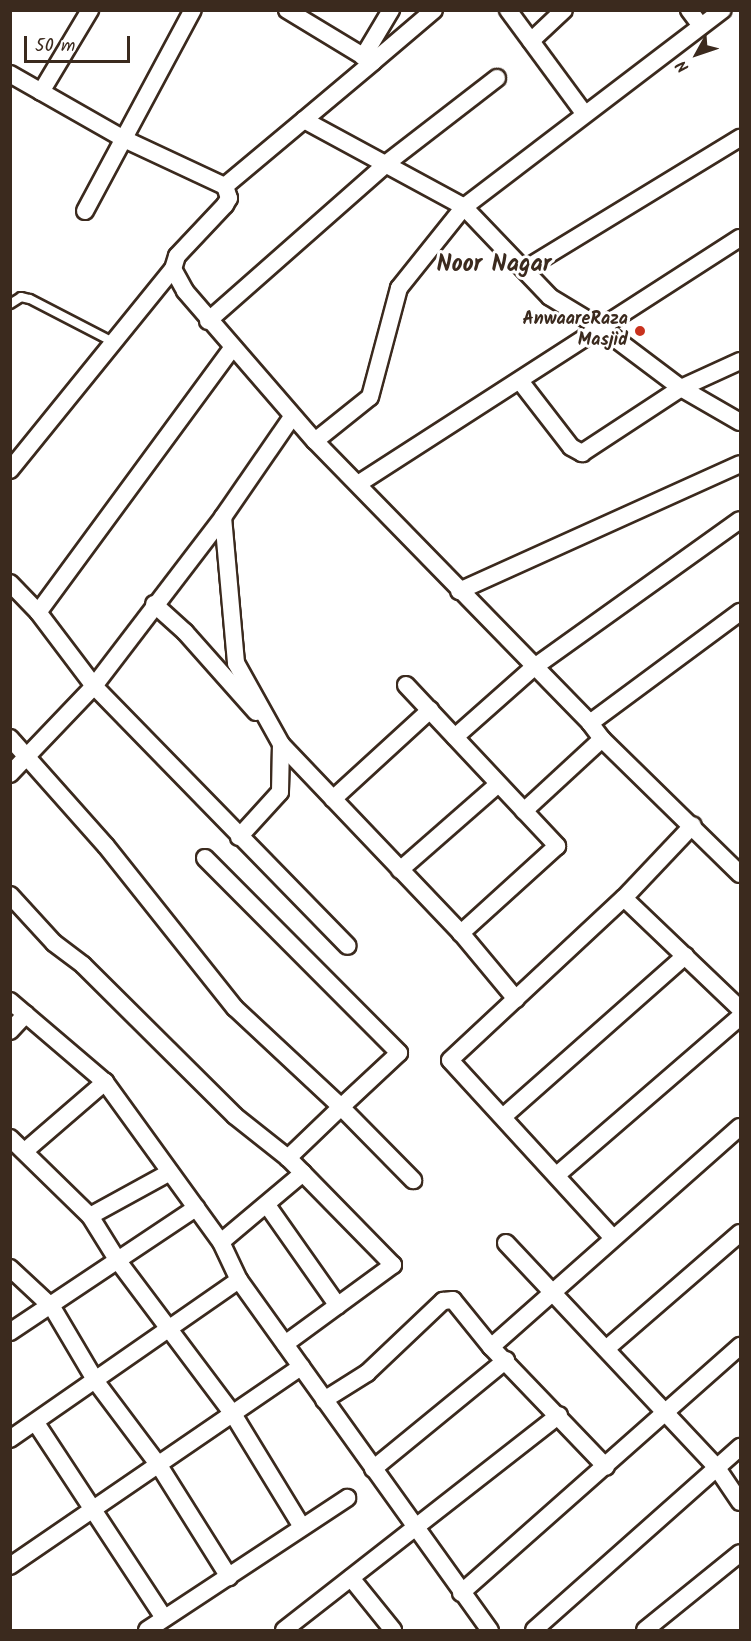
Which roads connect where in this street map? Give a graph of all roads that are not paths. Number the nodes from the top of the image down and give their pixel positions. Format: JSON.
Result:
{"nodes":[{"id":1,"x":90,"y":10,"type":"edge"},
{"id":2,"x":193,"y":10,"type":"edge"},
{"id":3,"x":391,"y":10,"type":"edge"},
{"id":4,"x":434,"y":10,"type":"edge"},
{"id":5,"x":508,"y":10,"type":"edge"},
{"id":6,"x":564,"y":10,"type":"edge"},
{"id":7,"x":689,"y":10,"type":"edge"},
{"id":8,"x":723,"y":10,"type":"edge"},
{"id":9,"x":294,"y":12,"type":"edge"},
{"id":10,"x":701,"y":26,"type":"junction"},
{"id":11,"x":531,"y":41,"type":"junction"},
{"id":12,"x":368,"y":59,"type":"junction"},
{"id":13,"x":10,"y":74,"type":"edge"},
{"id":14,"x":497,"y":78,"type":"dead end"},
{"id":15,"x":41,"y":92,"type":"junction"},
{"id":16,"x":584,"y":112,"type":"junction"},
{"id":17,"x":304,"y":120,"type":"junction"},
{"id":18,"x":741,"y":138,"type":"edge"},
{"id":19,"x":124,"y":139,"type":"junction"},
{"id":20,"x":387,"y":163,"type":"junction"},
{"id":21,"x":225,"y":186,"type":"junction"},
{"id":22,"x":464,"y":207,"type":"junction"},
{"id":23,"x":85,"y":211,"type":"dead end"},
{"id":24,"x":741,"y":238,"type":"edge"},
{"id":25,"x":173,"y":269,"type":"junction"},
{"id":26,"x":525,"y":269,"type":"junction"},
{"id":27,"x":10,"y":304,"type":"edge"},
{"id":28,"x":208,"y":321,"type":"junction"},
{"id":29,"x":601,"y":328,"type":"junction"},
{"id":30,"x":113,"y":342,"type":"junction"},
{"id":31,"x":233,"y":347,"type":"junction"},
{"id":32,"x":741,"y":361,"type":"edge"},
{"id":33,"x":520,"y":381,"type":"junction"},
{"id":34,"x":681,"y":388,"type":"junction"},
{"id":35,"x":292,"y":417,"type":"junction"},
{"id":36,"x":741,"y":422,"type":"edge"},
{"id":37,"x":315,"y":441,"type":"junction"},
{"id":38,"x":741,"y":464,"type":"edge"},
{"id":39,"x":10,"y":470,"type":"edge"},
{"id":40,"x":358,"y":484,"type":"junction"},
{"id":41,"x":223,"y":516,"type":"junction"},
{"id":42,"x":741,"y":520,"type":"edge"},
{"id":43,"x":10,"y":583,"type":"edge"},
{"id":44,"x":459,"y":591,"type":"junction"},
{"id":45,"x":154,"y":604,"type":"junction"},
{"id":46,"x":38,"y":612,"type":"junction"},
{"id":47,"x":741,"y":612,"type":"edge"},
{"id":48,"x":533,"y":668,"type":"junction"},
{"id":49,"x":406,"y":684,"type":"dead end"},
{"id":50,"x":94,"y":686,"type":"junction"},
{"id":51,"x":430,"y":710,"type":"junction"},
{"id":52,"x":590,"y":723,"type":"junction"},
{"id":53,"x":269,"y":725,"type":"junction"},
{"id":54,"x":455,"y":737,"type":"junction"},
{"id":55,"x":10,"y":738,"type":"edge"},
{"id":56,"x":602,"y":739,"type":"junction"},
{"id":57,"x":281,"y":744,"type":"junction"},
{"id":58,"x":27,"y":758,"type":"junction"},
{"id":59,"x":10,"y":774,"type":"edge"},
{"id":60,"x":497,"y":785,"type":"junction"},
{"id":61,"x":333,"y":799,"type":"junction"},
{"id":62,"x":524,"y":811,"type":"junction"},
{"id":63,"x":693,"y":825,"type":"junction"},
{"id":64,"x":239,"y":837,"type":"junction"},
{"id":65,"x":206,"y":858,"type":"dead end"},
{"id":66,"x":400,"y":870,"type":"junction"},
{"id":67,"x":741,"y":874,"type":"edge"},
{"id":68,"x":10,"y":895,"type":"edge"},
{"id":69,"x":624,"y":898,"type":"junction"},
{"id":70,"x":461,"y":933,"type":"junction"},
{"id":71,"x":348,"y":946,"type":"dead end"},
{"id":72,"x":685,"y":956,"type":"junction"},
{"id":73,"x":516,"y":999,"type":"junction"},
{"id":74,"x":10,"y":1001,"type":"edge"},
{"id":75,"x":741,"y":1009,"type":"edge"},
{"id":76,"x":26,"y":1014,"type":"junction"},
{"id":77,"x":741,"y":1017,"type":"edge"},
{"id":78,"x":10,"y":1031,"type":"edge"},
{"id":79,"x":105,"y":1082,"type":"junction"},
{"id":80,"x":341,"y":1107,"type":"junction"},
{"id":81,"x":504,"y":1116,"type":"junction"},
{"id":82,"x":741,"y":1127,"type":"edge"},
{"id":83,"x":10,"y":1138,"type":"edge"},
{"id":84,"x":25,"y":1151,"type":"junction"},
{"id":85,"x":288,"y":1158,"type":"junction"},
{"id":86,"x":170,"y":1172,"type":"junction"},
{"id":87,"x":303,"y":1173,"type":"junction"},
{"id":88,"x":558,"y":1174,"type":"junction"},
{"id":89,"x":413,"y":1180,"type":"dead end"},
{"id":90,"x":267,"y":1205,"type":"junction"},
{"id":91,"x":196,"y":1208,"type":"junction"},
{"id":92,"x":90,"y":1216,"type":"junction"},
{"id":93,"x":741,"y":1233,"type":"edge"},
{"id":94,"x":613,"y":1238,"type":"junction"},
{"id":95,"x":221,"y":1242,"type":"junction"},
{"id":96,"x":506,"y":1243,"type":"dead end"},
{"id":97,"x":118,"y":1261,"type":"junction"},
{"id":98,"x":10,"y":1268,"type":"edge"},
{"id":99,"x":239,"y":1280,"type":"junction"},
{"id":100,"x":553,"y":1292,"type":"junction"},
{"id":101,"x":338,"y":1306,"type":"junction"},
{"id":102,"x":52,"y":1307,"type":"junction"},
{"id":103,"x":171,"y":1329,"type":"junction"},
{"id":104,"x":10,"y":1332,"type":"edge"},
{"id":105,"x":285,"y":1344,"type":"junction"},
{"id":106,"x":741,"y":1346,"type":"edge"},
{"id":107,"x":491,"y":1347,"type":"junction"},
{"id":108,"x":606,"y":1349,"type":"junction"},
{"id":109,"x":506,"y":1360,"type":"junction"},
{"id":110,"x":301,"y":1367,"type":"junction"},
{"id":111,"x":97,"y":1383,"type":"junction"},
{"id":112,"x":324,"y":1400,"type":"junction"},
{"id":113,"x":665,"y":1411,"type":"junction"},
{"id":114,"x":233,"y":1414,"type":"junction"},
{"id":115,"x":559,"y":1415,"type":"junction"},
{"id":116,"x":36,"y":1423,"type":"junction"},
{"id":117,"x":10,"y":1439,"type":"edge"},
{"id":118,"x":741,"y":1447,"type":"edge"},
{"id":119,"x":160,"y":1467,"type":"junction"},
{"id":120,"x":606,"y":1467,"type":"junction"},
{"id":121,"x":717,"y":1468,"type":"junction"},
{"id":122,"x":373,"y":1469,"type":"junction"},
{"id":123,"x":347,"y":1498,"type":"dead end"},
{"id":124,"x":741,"y":1502,"type":"edge"},
{"id":125,"x":92,"y":1510,"type":"junction"},
{"id":126,"x":302,"y":1527,"type":"junction"},
{"id":127,"x":413,"y":1527,"type":"junction"},
{"id":128,"x":741,"y":1553,"type":"edge"},
{"id":129,"x":10,"y":1566,"type":"edge"},
{"id":130,"x":230,"y":1578,"type":"junction"},
{"id":131,"x":351,"y":1578,"type":"junction"},
{"id":132,"x":461,"y":1593,"type":"junction"},
{"id":133,"x":164,"y":1618,"type":"junction"},
{"id":134,"x":290,"y":1629,"type":"edge"},
{"id":135,"x":147,"y":1630,"type":"edge"},
{"id":136,"x":393,"y":1630,"type":"edge"},
{"id":137,"x":490,"y":1630,"type":"edge"},
{"id":138,"x":534,"y":1630,"type":"edge"},
{"id":139,"x":645,"y":1630,"type":"edge"}],
"edges":[{"from":1,"to":15,"type":"street"},
{"from":2,"to":19,"type":"street"},
{"from":3,"to":12,"type":"street"},
{"from":4,"to":12,"type":"street"},
{"from":5,"to":11,"type":"street"},
{"from":6,"to":11,"type":"street"},
{"from":7,"to":10,"type":"street"},
{"from":8,"to":10,"type":"street"},
{"from":9,"to":12,"type":"street"},
{"from":10,"to":16,"type":"street"},
{"from":11,"to":16,"type":"street"},
{"from":12,"to":17,"type":"street"},
{"from":13,"to":15,"type":"street"},
{"from":14,"to":20,"type":"street"},
{"from":15,"to":19,"type":"street"},
{"from":16,"to":22,"type":"street"},
{"from":17,"to":20,"type":"street"},
{"from":17,"to":21,"type":"street"},
{"from":18,"to":26,"type":"street"},
{"from":19,"to":21,"type":"street"},
{"from":19,"to":23,"type":"street"},
{"from":20,"to":22,"type":"street"},
{"from":20,"to":28,"type":"street"},
{"from":21,"to":25,"type":"street"},
{"from":22,"to":26,"type":"street"},
{"from":22,"to":37,"type":"street"},
{"from":24,"to":29,"type":"street"},
{"from":25,"to":28,"type":"street"},
{"from":25,"to":30,"type":"street"},
{"from":26,"to":29,"type":"street"},
{"from":27,"to":30,"type":"lane"},
{"from":28,"to":31,"type":"street"},
{"from":29,"to":33,"type":"street"},
{"from":29,"to":34,"type":"street"},
{"from":30,"to":39,"type":"street"},
{"from":31,"to":35,"type":"street"},
{"from":31,"to":46,"type":"street"},
{"from":32,"to":34,"type":"street"},
{"from":33,"to":34,"type":"street"},
{"from":33,"to":40,"type":"street"},
{"from":34,"to":36,"type":"street"},
{"from":35,"to":37,"type":"street"},
{"from":35,"to":41,"type":"street"},
{"from":37,"to":40,"type":"street"},
{"from":38,"to":44,"type":"street"},
{"from":40,"to":44,"type":"street"},
{"from":41,"to":45,"type":"street"},
{"from":41,"to":53,"type":"street"},
{"from":42,"to":48,"type":"street"},
{"from":43,"to":46,"type":"street"},
{"from":44,"to":48,"type":"street"},
{"from":45,"to":50,"type":"street"},
{"from":45,"to":53,"type":"street"},
{"from":46,"to":50,"type":"street"},
{"from":47,"to":52,"type":"street"},
{"from":48,"to":52,"type":"street"},
{"from":48,"to":54,"type":"street"},
{"from":49,"to":51,"type":"street"},
{"from":50,"to":58,"type":"street"},
{"from":50,"to":64,"type":"street"},
{"from":51,"to":54,"type":"street"},
{"from":51,"to":61,"type":"street"},
{"from":52,"to":56,"type":"street"},
{"from":53,"to":57,"type":"street"},
{"from":54,"to":60,"type":"street"},
{"from":55,"to":58,"type":"street"},
{"from":56,"to":62,"type":"street"},
{"from":56,"to":63,"type":"street"},
{"from":57,"to":61,"type":"street"},
{"from":57,"to":64,"type":"street"},
{"from":58,"to":59,"type":"street"},
{"from":58,"to":80,"type":"street"},
{"from":60,"to":62,"type":"street"},
{"from":60,"to":66,"type":"street"},
{"from":61,"to":66,"type":"street"},
{"from":62,"to":70,"type":"street"},
{"from":63,"to":67,"type":"street"},
{"from":63,"to":69,"type":"street"},
{"from":64,"to":71,"type":"street"},
{"from":65,"to":80,"type":"street"},
{"from":66,"to":70,"type":"street"},
{"from":68,"to":85,"type":"street"},
{"from":69,"to":72,"type":"street"},
{"from":69,"to":73,"type":"street"},
{"from":70,"to":73,"type":"street"},
{"from":72,"to":75,"type":"street"},
{"from":72,"to":81,"type":"street"},
{"from":73,"to":81,"type":"street"},
{"from":74,"to":76,"type":"street"},
{"from":76,"to":78,"type":"street"},
{"from":76,"to":79,"type":"street"},
{"from":77,"to":88,"type":"street"},
{"from":79,"to":84,"type":"street"},
{"from":79,"to":86,"type":"street"},
{"from":80,"to":85,"type":"street"},
{"from":80,"to":89,"type":"street"},
{"from":81,"to":88,"type":"street"},
{"from":82,"to":94,"type":"street"},
{"from":83,"to":84,"type":"street"},
{"from":84,"to":92,"type":"street"},
{"from":85,"to":87,"type":"street"},
{"from":86,"to":91,"type":"street"},
{"from":86,"to":92,"type":"street"},
{"from":87,"to":90,"type":"street"},
{"from":87,"to":101,"type":"street"},
{"from":88,"to":94,"type":"street"},
{"from":90,"to":95,"type":"street"},
{"from":90,"to":101,"type":"street"},
{"from":91,"to":95,"type":"street"},
{"from":91,"to":97,"type":"street"},
{"from":92,"to":97,"type":"street"},
{"from":93,"to":108,"type":"street"},
{"from":94,"to":100,"type":"street"},
{"from":95,"to":99,"type":"street"},
{"from":96,"to":100,"type":"street"},
{"from":97,"to":102,"type":"street"},
{"from":97,"to":103,"type":"street"},
{"from":98,"to":102,"type":"street"},
{"from":99,"to":103,"type":"street"},
{"from":99,"to":105,"type":"street"},
{"from":100,"to":107,"type":"street"},
{"from":100,"to":108,"type":"street"},
{"from":101,"to":105,"type":"street"},
{"from":102,"to":104,"type":"street"},
{"from":102,"to":111,"type":"street"},
{"from":103,"to":111,"type":"street"},
{"from":103,"to":114,"type":"street"},
{"from":105,"to":110,"type":"street"},
{"from":106,"to":113,"type":"street"},
{"from":107,"to":109,"type":"street"},
{"from":107,"to":112,"type":"street"},
{"from":108,"to":113,"type":"street"},
{"from":109,"to":115,"type":"street"},
{"from":109,"to":122,"type":"street"},
{"from":110,"to":112,"type":"street"},
{"from":110,"to":114,"type":"street"},
{"from":111,"to":116,"type":"street"},
{"from":111,"to":119,"type":"street"},
{"from":112,"to":122,"type":"street"},
{"from":113,"to":120,"type":"street"},
{"from":113,"to":121,"type":"street"},
{"from":114,"to":119,"type":"street"},
{"from":114,"to":126,"type":"street"},
{"from":115,"to":120,"type":"street"},
{"from":115,"to":127,"type":"street"},
{"from":116,"to":117,"type":"street"},
{"from":116,"to":125,"type":"street"},
{"from":118,"to":121,"type":"street"},
{"from":119,"to":125,"type":"street"},
{"from":119,"to":130,"type":"street"},
{"from":120,"to":132,"type":"street"},
{"from":121,"to":124,"type":"street"},
{"from":121,"to":138,"type":"street"},
{"from":122,"to":127,"type":"street"},
{"from":123,"to":126,"type":"street"},
{"from":125,"to":129,"type":"street"},
{"from":125,"to":133,"type":"street"},
{"from":126,"to":130,"type":"street"},
{"from":127,"to":131,"type":"street"},
{"from":127,"to":132,"type":"street"},
{"from":128,"to":139,"type":"street"},
{"from":130,"to":133,"type":"street"},
{"from":131,"to":134,"type":"street"},
{"from":131,"to":136,"type":"street"},
{"from":132,"to":137,"type":"street"},
{"from":133,"to":135,"type":"street"}]}
